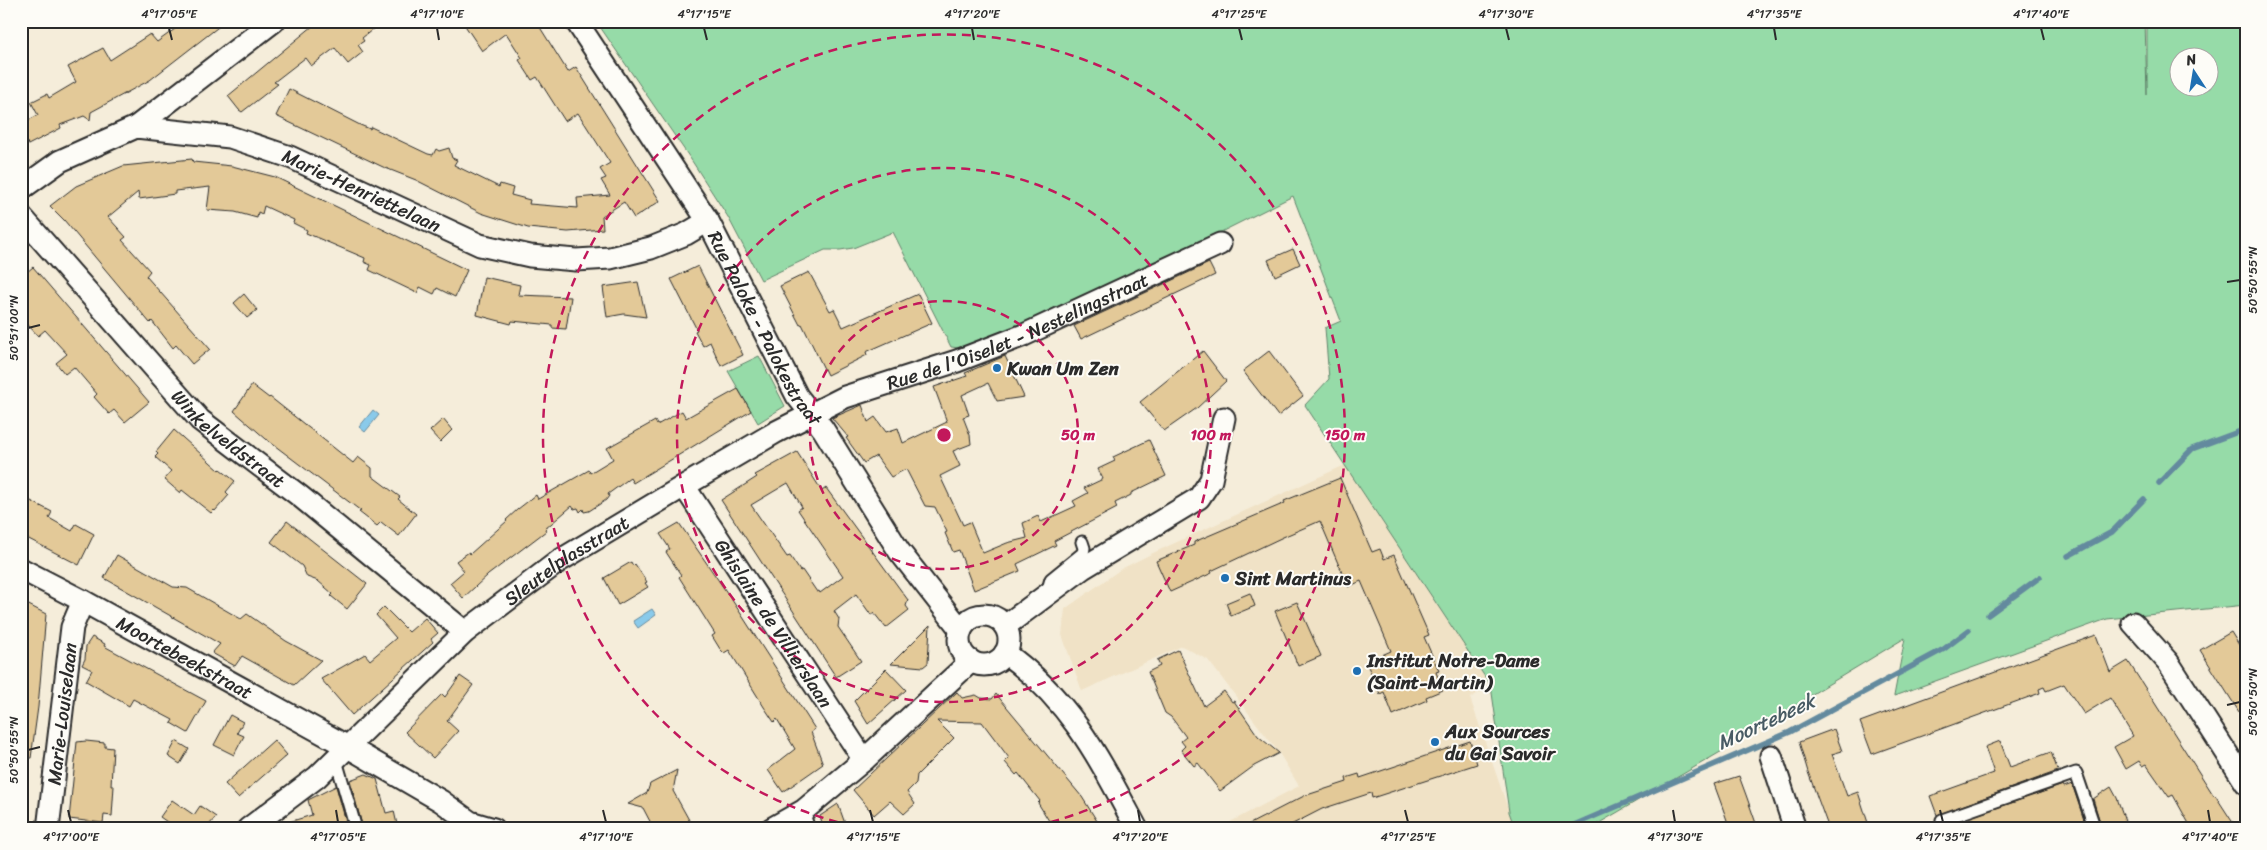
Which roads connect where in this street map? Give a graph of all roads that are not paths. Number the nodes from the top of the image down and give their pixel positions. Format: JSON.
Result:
{"nodes":[{"id":1,"x":274,"y":21,"type":"edge"},
{"id":2,"x":576,"y":21,"type":"edge"},
{"id":3,"x":136,"y":127,"type":"junction"},
{"id":4,"x":21,"y":189,"type":"edge"},
{"id":5,"x":21,"y":216,"type":"edge"},
{"id":6,"x":708,"y":222,"type":"junction"},
{"id":7,"x":1220,"y":244,"type":"dead end"},
{"id":8,"x":812,"y":414,"type":"junction"},
{"id":9,"x":1224,"y":418,"type":"dead end"},
{"id":10,"x":684,"y":486,"type":"junction"},
{"id":11,"x":1082,"y":542,"type":"dead end"},
{"id":12,"x":21,"y":569,"type":"edge"},
{"id":13,"x":1046,"y":596,"type":"junction"},
{"id":14,"x":83,"y":601,"type":"junction"},
{"id":15,"x":2134,"y":623,"type":"dead end"},
{"id":16,"x":1005,"y":626,"type":"junction"},
{"id":17,"x":962,"y":630,"type":"junction"},
{"id":18,"x":465,"y":632,"type":"junction"},
{"id":19,"x":1005,"y":654,"type":"junction"},
{"id":20,"x":971,"y":661,"type":"junction"},
{"id":21,"x":342,"y":753,"type":"junction"},
{"id":22,"x":1770,"y":756,"type":"dead end"},
{"id":23,"x":864,"y":760,"type":"junction"},
{"id":24,"x":2246,"y":783,"type":"edge"},
{"id":25,"x":806,"y":820,"type":"edge"},
{"id":26,"x":1942,"y":820,"type":"dead end"},
{"id":27,"x":469,"y":825,"type":"edge"},
{"id":28,"x":48,"y":829,"type":"edge"},
{"id":29,"x":248,"y":829,"type":"edge"},
{"id":30,"x":356,"y":829,"type":"edge"},
{"id":31,"x":494,"y":829,"type":"edge"},
{"id":32,"x":771,"y":829,"type":"edge"},
{"id":33,"x":1137,"y":829,"type":"edge"},
{"id":34,"x":1796,"y":829,"type":"edge"},
{"id":35,"x":2095,"y":829,"type":"edge"}],
"edges":[{"from":1,"to":3,"type":"street"},
{"from":2,"to":6,"type":"street","name":"Rue Paloke - Palokestraat"},
{"from":3,"to":4,"type":"street"},
{"from":3,"to":6,"type":"street","name":"Marie-Henriettelaan"},
{"from":5,"to":18,"type":"street","name":"Winkelveldstraat"},
{"from":6,"to":8,"type":"street","name":"Rue Paloke - Palokestraat"},
{"from":7,"to":8,"type":"street","name":"Rue de l'Oiselet - Nestelingstraat"},
{"from":8,"to":10,"type":"street","name":"Sleutelplasstraat"},
{"from":8,"to":17,"type":"street","name":"Rue Paloke - Palokestraat"},
{"from":9,"to":13,"type":"street"},
{"from":10,"to":18,"type":"street","name":"Sleutelplasstraat"},
{"from":10,"to":23,"type":"street","name":"Ghislaine de Villierslaan"},
{"from":11,"to":13,"type":"lane"},
{"from":12,"to":14,"type":"street","name":"Moortebeekstraat"},
{"from":13,"to":16,"type":"street"},
{"from":14,"to":21,"type":"street","name":"Moortebeekstraat"},
{"from":14,"to":28,"type":"street","name":"Marie-Louiselaan"},
{"from":15,"to":24,"type":"street"},
{"from":16,"to":17,"type":"street"},
{"from":16,"to":19,"type":"street"},
{"from":17,"to":20,"type":"street"},
{"from":18,"to":21,"type":"street","name":"Sleutelplasstraat"},
{"from":19,"to":20,"type":"street"},
{"from":19,"to":33,"type":"street"},
{"from":20,"to":23,"type":"street"},
{"from":21,"to":27,"type":"street","name":"Moortebeekstraat"},
{"from":21,"to":29,"type":"street","name":"Sleutelplasstraat"},
{"from":21,"to":30,"type":"lane"},
{"from":22,"to":34,"type":"street"},
{"from":23,"to":25,"type":"street"},
{"from":25,"to":32,"type":"street"},
{"from":26,"to":35,"type":"lane"},
{"from":27,"to":31,"type":"street"}]}
